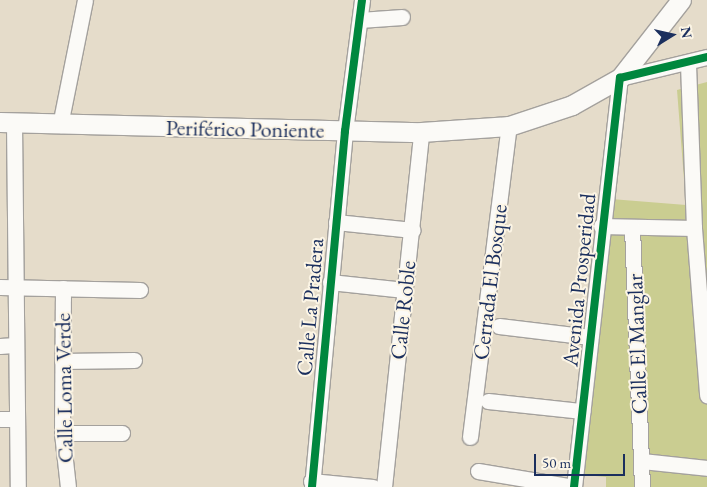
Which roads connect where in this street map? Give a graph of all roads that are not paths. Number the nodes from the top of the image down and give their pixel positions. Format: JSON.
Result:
{"nodes":[{"id":1,"x":85,"y":0,"type":"edge"},
{"id":2,"x":362,"y":0,"type":"edge"},
{"id":3,"x":682,"y":0,"type":"edge"},
{"id":4,"x":402,"y":17,"type":"dead end"},
{"id":5,"x":360,"y":20,"type":"junction"},
{"id":6,"x":707,"y":57,"type":"edge"},
{"id":7,"x":688,"y":64,"type":"junction"},
{"id":8,"x":620,"y":78,"type":"junction"},
{"id":9,"x":60,"y":125,"type":"junction"},
{"id":10,"x":509,"y":126,"type":"junction"},
{"id":11,"x":7,"y":129,"type":"edge"},
{"id":12,"x":345,"y":130,"type":"junction"},
{"id":13,"x":422,"y":132,"type":"junction"},
{"id":14,"x":7,"y":211,"type":"edge"},
{"id":15,"x":336,"y":222,"type":"junction"},
{"id":16,"x":601,"y":226,"type":"junction"},
{"id":17,"x":632,"y":226,"type":"junction"},
{"id":18,"x":694,"y":228,"type":"junction"},
{"id":19,"x":412,"y":230,"type":"junction"},
{"id":20,"x":330,"y":282,"type":"junction"},
{"id":21,"x":0,"y":287,"type":"edge"},
{"id":22,"x":16,"y":287,"type":"junction"},
{"id":23,"x":62,"y":288,"type":"junction"},
{"id":24,"x":140,"y":290,"type":"dead end"},
{"id":25,"x":405,"y":290,"type":"junction"},
{"id":26,"x":499,"y":326,"type":"dead end"},
{"id":27,"x":590,"y":337,"type":"junction"},
{"id":28,"x":16,"y":345,"type":"junction"},
{"id":29,"x":0,"y":346,"type":"edge"},
{"id":30,"x":134,"y":360,"type":"dead end"},
{"id":31,"x":62,"y":361,"type":"junction"},
{"id":32,"x":707,"y":395,"type":"edge"},
{"id":33,"x":488,"y":401,"type":"dead end"},
{"id":34,"x":582,"y":411,"type":"junction"},
{"id":35,"x":0,"y":419,"type":"edge"},
{"id":36,"x":17,"y":419,"type":"junction"},
{"id":37,"x":62,"y":433,"type":"junction"},
{"id":38,"x":122,"y":433,"type":"dead end"},
{"id":39,"x":470,"y":437,"type":"dead end"},
{"id":40,"x":642,"y":461,"type":"junction"},
{"id":41,"x":707,"y":468,"type":"edge"},
{"id":42,"x":478,"y":471,"type":"dead end"},
{"id":43,"x":312,"y":484,"type":"edge"},
{"id":44,"x":18,"y":487,"type":"edge"},
{"id":45,"x":68,"y":487,"type":"edge"},
{"id":46,"x":373,"y":487,"type":"edge"},
{"id":47,"x":384,"y":487,"type":"edge"},
{"id":48,"x":574,"y":487,"type":"edge"},
{"id":49,"x":642,"y":487,"type":"edge"}],
"edges":[{"from":1,"to":9,"type":"street"},
{"from":2,"to":5,"type":"street","name":"Calle La Pradera"},
{"from":3,"to":8,"type":"main road","name":"Periférico Poniente"},
{"from":4,"to":5,"type":"street"},
{"from":5,"to":12,"type":"street","name":"Calle La Pradera"},
{"from":6,"to":7,"type":"street"},
{"from":7,"to":8,"type":"street"},
{"from":7,"to":18,"type":"street"},
{"from":8,"to":10,"type":"main road","name":"Periférico Poniente"},
{"from":8,"to":16,"type":"street","name":"Avenida Prosperidad"},
{"from":9,"to":11,"type":"main road","name":"Periférico Poniente"},
{"from":9,"to":12,"type":"main road","name":"Periférico Poniente"},
{"from":10,"to":13,"type":"main road","name":"Periférico Poniente"},
{"from":10,"to":39,"type":"street","name":"Cerrada El Bosque"},
{"from":11,"to":14,"type":"street"},
{"from":12,"to":13,"type":"main road","name":"Periférico Poniente"},
{"from":12,"to":15,"type":"street","name":"Calle La Pradera"},
{"from":13,"to":19,"type":"street","name":"Calle Roble"},
{"from":14,"to":22,"type":"street"},
{"from":15,"to":19,"type":"street"},
{"from":15,"to":20,"type":"street","name":"Calle La Pradera"},
{"from":16,"to":17,"type":"street"},
{"from":16,"to":27,"type":"street","name":"Avenida Prosperidad"},
{"from":17,"to":18,"type":"street"},
{"from":17,"to":40,"type":"street","name":"Calle El Manglar"},
{"from":18,"to":32,"type":"street"},
{"from":19,"to":25,"type":"street","name":"Calle Roble"},
{"from":20,"to":25,"type":"street"},
{"from":20,"to":43,"type":"street","name":"Calle La Pradera"},
{"from":21,"to":22,"type":"street"},
{"from":22,"to":23,"type":"street"},
{"from":22,"to":28,"type":"street"},
{"from":23,"to":24,"type":"street"},
{"from":23,"to":31,"type":"street","name":"Calle Loma Verde"},
{"from":25,"to":47,"type":"street","name":"Calle Roble"},
{"from":26,"to":27,"type":"street"},
{"from":27,"to":34,"type":"street","name":"Avenida Prosperidad"},
{"from":28,"to":29,"type":"street"},
{"from":28,"to":36,"type":"street"},
{"from":30,"to":31,"type":"street"},
{"from":31,"to":37,"type":"street","name":"Calle Loma Verde"},
{"from":33,"to":34,"type":"street"},
{"from":34,"to":48,"type":"street","name":"Avenida Prosperidad"},
{"from":35,"to":36,"type":"street"},
{"from":36,"to":44,"type":"street"},
{"from":37,"to":38,"type":"street"},
{"from":37,"to":45,"type":"street","name":"Calle Loma Verde"},
{"from":40,"to":41,"type":"street"},
{"from":40,"to":49,"type":"street","name":"Calle El Manglar"},
{"from":42,"to":48,"type":"street"},
{"from":43,"to":46,"type":"street"}]}
